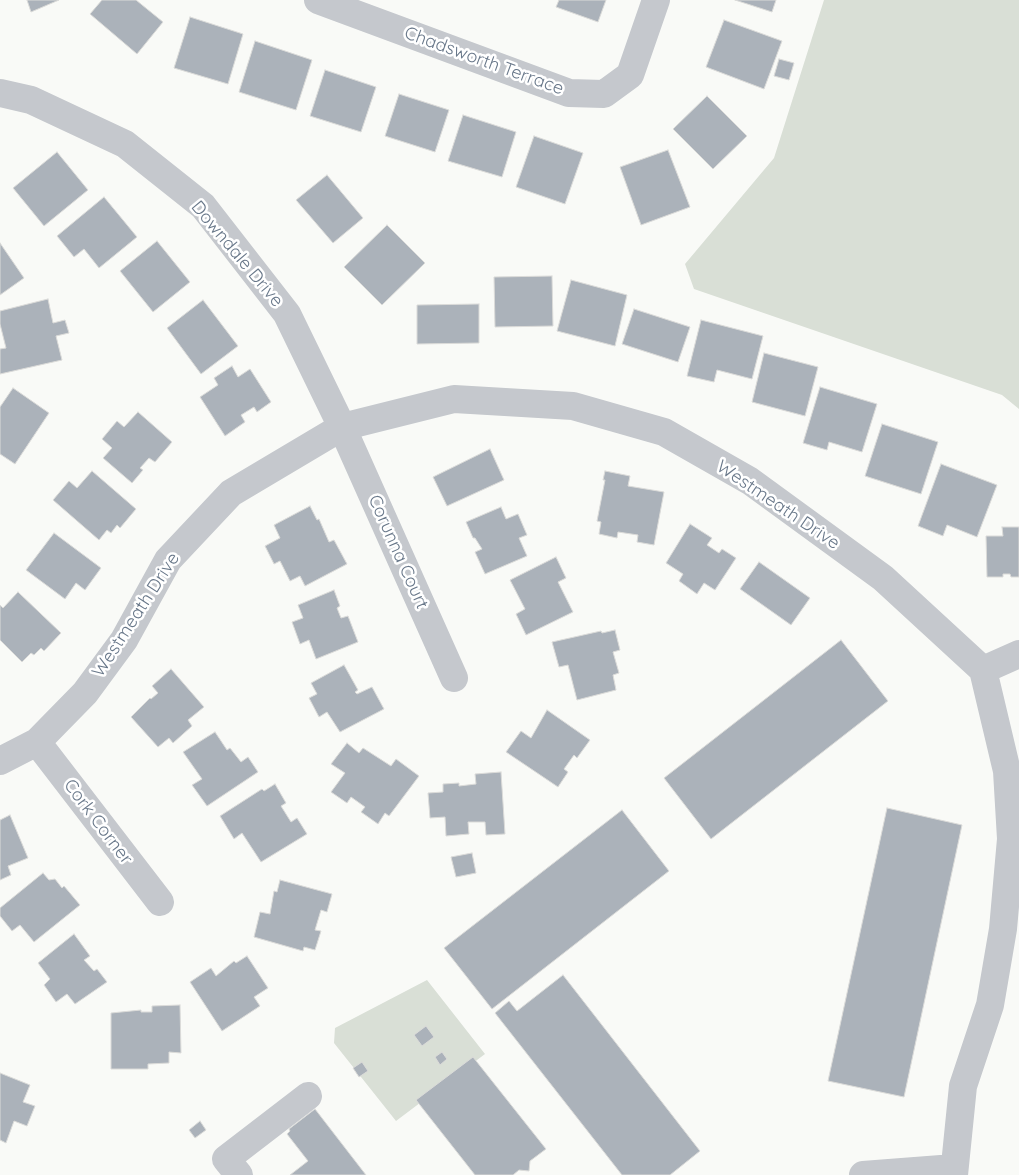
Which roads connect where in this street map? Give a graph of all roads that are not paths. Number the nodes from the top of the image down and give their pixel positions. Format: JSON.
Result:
{"nodes":[{"id":1,"x":318,"y":0,"type":"edge"},
{"id":2,"x":656,"y":0,"type":"edge"},
{"id":3,"x":359,"y":7,"type":"edge"},
{"id":4,"x":0,"y":93,"type":"edge"},
{"id":5,"x":342,"y":427,"type":"junction"},
{"id":6,"x":1019,"y":654,"type":"edge"},
{"id":7,"x":983,"y":670,"type":"junction"},
{"id":8,"x":454,"y":678,"type":"dead end"},
{"id":9,"x":37,"y":742,"type":"junction"},
{"id":10,"x":0,"y":761,"type":"edge"},
{"id":11,"x":1015,"y":836,"type":"edge"},
{"id":12,"x":160,"y":902,"type":"dead end"},
{"id":13,"x":308,"y":1096,"type":"dead end"},
{"id":14,"x":954,"y":1172,"type":"edge"},
{"id":15,"x":239,"y":1175,"type":"edge"},
{"id":16,"x":863,"y":1175,"type":"edge"}],
"edges":[{"from":1,"to":3,"type":"street","name":"Chadsworth Terrace"},
{"from":2,"to":3,"type":"street","name":"Chadsworth Terrace"},
{"from":4,"to":5,"type":"street","name":"Downdale Drive"},
{"from":5,"to":7,"type":"street","name":"Westmeath Drive"},
{"from":5,"to":8,"type":"street","name":"Corunna Court"},
{"from":5,"to":9,"type":"street","name":"Westmeath Drive"},
{"from":6,"to":7,"type":"street"},
{"from":7,"to":11,"type":"street"},
{"from":9,"to":10,"type":"street","name":"Westmeath Drive"},
{"from":9,"to":12,"type":"street","name":"Cork Corner"},
{"from":11,"to":14,"type":"street"},
{"from":13,"to":15,"type":"street"},
{"from":14,"to":16,"type":"street"}]}
